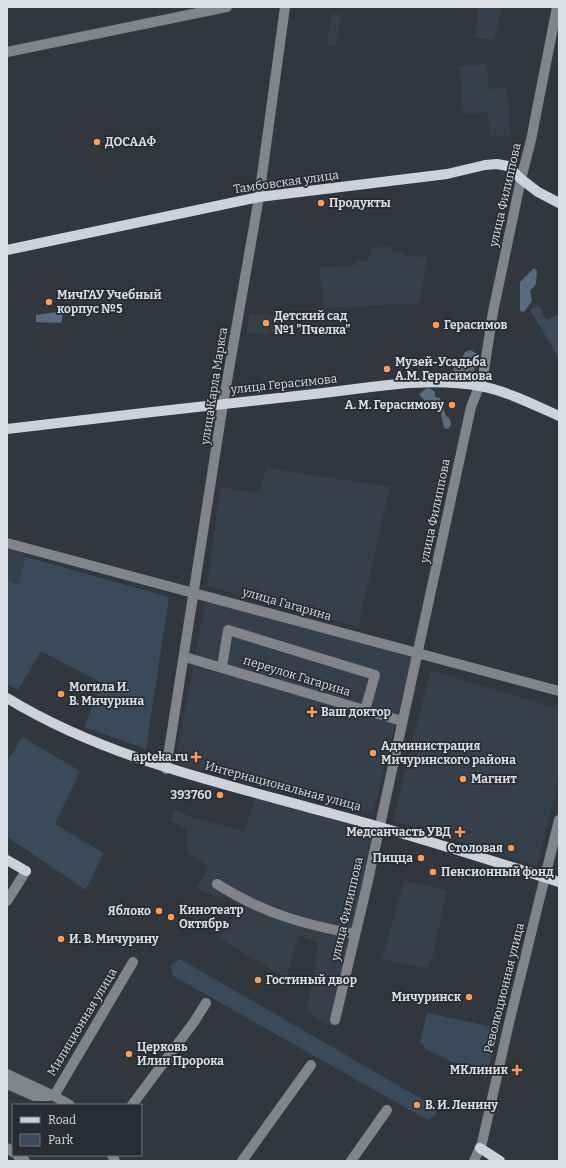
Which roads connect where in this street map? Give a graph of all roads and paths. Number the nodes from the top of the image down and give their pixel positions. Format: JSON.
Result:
{"nodes":[{"id":1,"x":227,"y":7,"type":"edge"},
{"id":2,"x":285,"y":7,"type":"edge"},
{"id":3,"x":557,"y":7,"type":"edge"},
{"id":4,"x":7,"y":52,"type":"edge"},
{"id":5,"x":521,"y":180,"type":"junction"},
{"id":6,"x":259,"y":198,"type":"junction"},
{"id":7,"x":559,"y":203,"type":"edge"},
{"id":8,"x":7,"y":250,"type":"edge"},
{"id":9,"x":481,"y":386,"type":"junction"},
{"id":10,"x":223,"y":404,"type":"junction"},
{"id":11,"x":559,"y":416,"type":"edge"},
{"id":12,"x":7,"y":429,"type":"edge"},
{"id":13,"x":7,"y":543,"type":"edge"},
{"id":14,"x":195,"y":593,"type":"junction"},
{"id":15,"x":416,"y":654,"type":"junction"},
{"id":16,"x":185,"y":657,"type":"junction"},
{"id":17,"x":222,"y":667,"type":"junction"},
{"id":18,"x":559,"y":692,"type":"edge"},
{"id":19,"x":7,"y":698,"type":"edge"},
{"id":20,"x":365,"y":710,"type":"junction"},
{"id":21,"x":402,"y":721,"type":"junction"},
{"id":22,"x":166,"y":769,"type":"junction"},
{"id":23,"x":559,"y":820,"type":"edge"},
{"id":24,"x":379,"y":826,"type":"junction"},
{"id":25,"x":7,"y":860,"type":"edge"},
{"id":26,"x":26,"y":871,"type":"joint"},
{"id":27,"x":544,"y":878,"type":"junction"},
{"id":28,"x":559,"y":882,"type":"edge"},
{"id":29,"x":217,"y":884,"type":"dead end"},
{"id":30,"x":7,"y":901,"type":"edge"},
{"id":31,"x":355,"y":934,"type":"junction"},
{"id":32,"x":133,"y":962,"type":"dead end"},
{"id":33,"x":206,"y":1003,"type":"dead end"},
{"id":34,"x":335,"y":1020,"type":"dead end"},
{"id":35,"x":312,"y":1065,"type":"dead end"},
{"id":36,"x":7,"y":1074,"type":"edge"},
{"id":37,"x":7,"y":1084,"type":"edge"},
{"id":38,"x":54,"y":1096,"type":"junction"},
{"id":39,"x":68,"y":1104,"type":"edge"},
{"id":40,"x":133,"y":1104,"type":"edge"},
{"id":41,"x":387,"y":1110,"type":"dead end"},
{"id":42,"x":480,"y":1148,"type":"junction"},
{"id":43,"x":242,"y":1161,"type":"edge"},
{"id":44,"x":352,"y":1161,"type":"edge"},
{"id":45,"x":474,"y":1161,"type":"edge"},
{"id":46,"x":500,"y":1161,"type":"edge"}],
"edges":[{"from":1,"to":4,"type":"street"},
{"from":2,"to":6,"type":"street","name":"улица Карла Маркса"},
{"from":3,"to":5,"type":"street","name":"улица Филиппова"},
{"from":5,"to":6,"type":"main road","name":"Тамбовская улица"},
{"from":5,"to":7,"type":"main road","name":"Тамбовская улица"},
{"from":5,"to":9,"type":"street","name":"улица Филиппова"},
{"from":6,"to":8,"type":"main road","name":"Тамбовская улица"},
{"from":6,"to":10,"type":"street","name":"улица Карла Маркса"},
{"from":9,"to":10,"type":"main road","name":"улица Герасимова"},
{"from":9,"to":11,"type":"main road","name":"улица Герасимова"},
{"from":9,"to":15,"type":"street","name":"улица Филиппова"},
{"from":10,"to":12,"type":"main road","name":"улица Герасимова"},
{"from":10,"to":14,"type":"street","name":"улица Карла Маркса"},
{"from":13,"to":14,"type":"street","name":"улица Гагарина"},
{"from":14,"to":15,"type":"street","name":"улица Гагарина"},
{"from":14,"to":16,"type":"street","name":"улица Карла Маркса"},
{"from":15,"to":18,"type":"street","name":"улица Гагарина"},
{"from":15,"to":21,"type":"street","name":"улица Филиппова"},
{"from":16,"to":17,"type":"street","name":"переулок Гагарина"},
{"from":16,"to":22,"type":"street","name":"улица Карла Маркса"},
{"from":17,"to":20,"type":"street","name":"переулок Гагарина"},
{"from":17,"to":20,"type":"street"},
{"from":19,"to":22,"type":"main road","name":"Интернациональная улица"},
{"from":20,"to":21,"type":"street","name":"переулок Гагарина"},
{"from":21,"to":24,"type":"street","name":"улица Филиппова"},
{"from":22,"to":24,"type":"main road","name":"Интернациональная улица"},
{"from":23,"to":27,"type":"street","name":"Революционная улица"},
{"from":24,"to":27,"type":"main road","name":"Интернациональная улица"},
{"from":24,"to":31,"type":"street","name":"улица Филиппова"},
{"from":25,"to":26,"type":"main road"},
{"from":26,"to":30,"type":"street"},
{"from":27,"to":28,"type":"main road","name":"Интернациональная улица"},
{"from":27,"to":42,"type":"street","name":"Революционная улица"},
{"from":29,"to":31,"type":"street"},
{"from":31,"to":34,"type":"street","name":"улица Филиппова"},
{"from":32,"to":38,"type":"street","name":"Милиционная улица"},
{"from":33,"to":40,"type":"street"},
{"from":35,"to":43,"type":"street"},
{"from":36,"to":38,"type":"street"},
{"from":37,"to":38,"type":"street"},
{"from":38,"to":39,"type":"street"},
{"from":41,"to":44,"type":"street"},
{"from":42,"to":45,"type":"street","name":"Революционная улица"},
{"from":42,"to":46,"type":"main road"}]}
